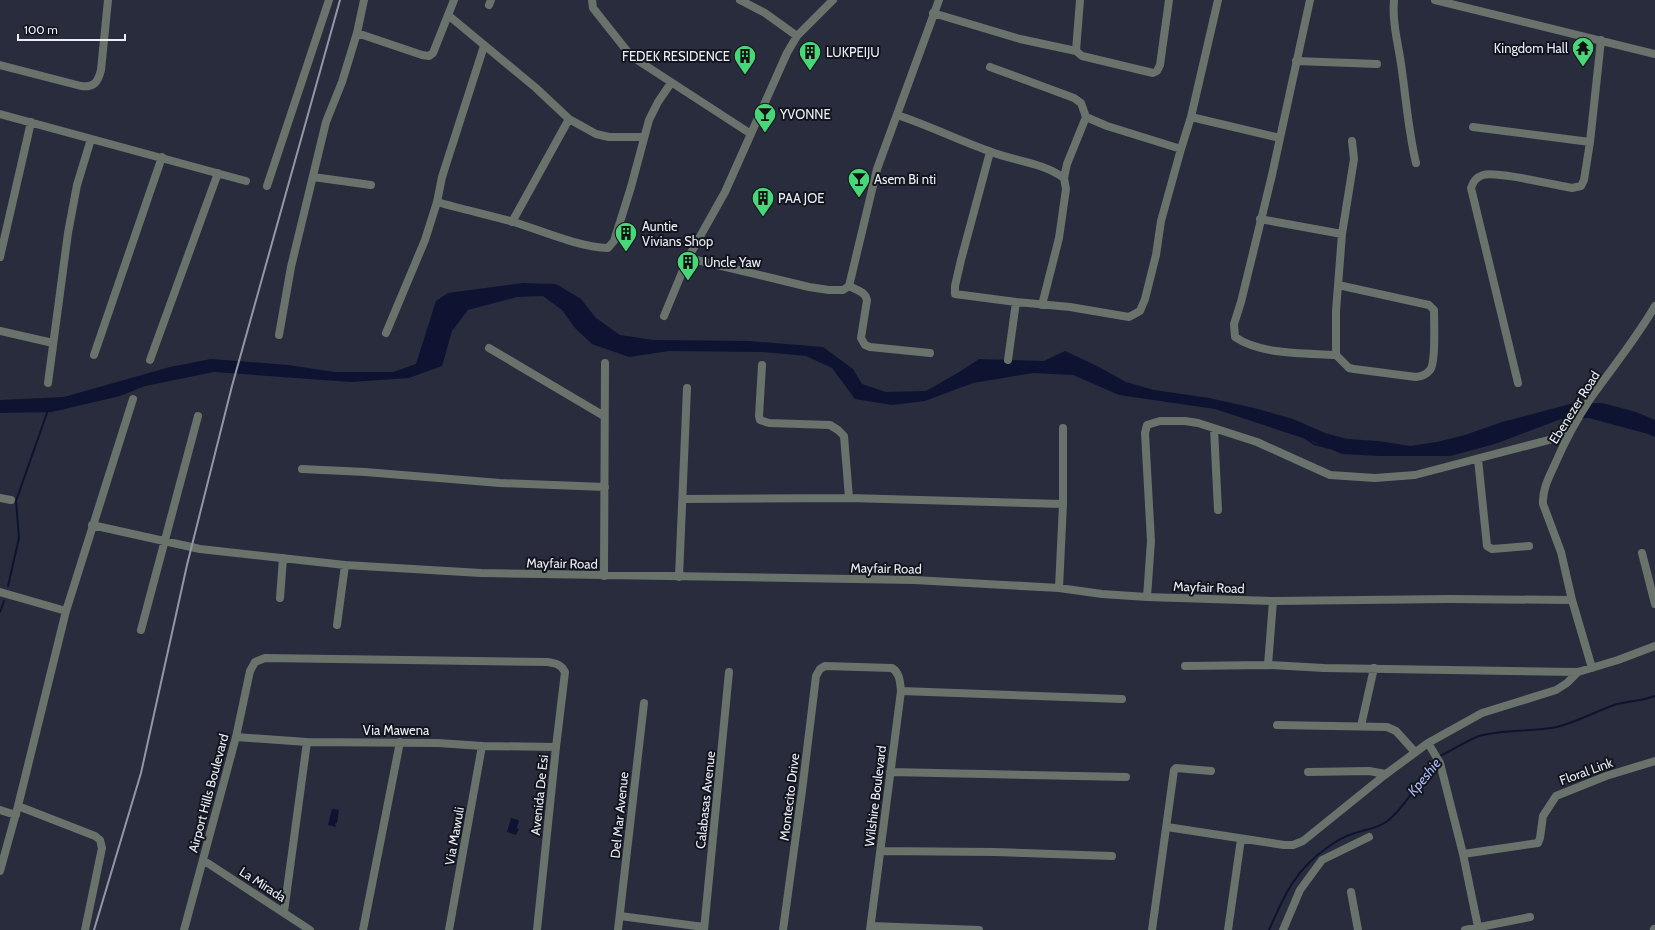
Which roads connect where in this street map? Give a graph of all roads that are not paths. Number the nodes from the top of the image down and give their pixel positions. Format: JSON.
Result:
{"nodes":[{"id":1,"x":108,"y":0,"type":"edge"},
{"id":2,"x":329,"y":0,"type":"edge"},
{"id":3,"x":364,"y":0,"type":"edge"},
{"id":4,"x":454,"y":0,"type":"edge"},
{"id":5,"x":592,"y":0,"type":"edge"},
{"id":6,"x":740,"y":0,"type":"edge"},
{"id":7,"x":833,"y":0,"type":"edge"},
{"id":8,"x":938,"y":0,"type":"edge"},
{"id":9,"x":1080,"y":0,"type":"edge"},
{"id":10,"x":1169,"y":0,"type":"edge"},
{"id":11,"x":1218,"y":0,"type":"edge"},
{"id":12,"x":1310,"y":0,"type":"edge"},
{"id":13,"x":1394,"y":0,"type":"edge"},
{"id":14,"x":1435,"y":0,"type":"edge"},
{"id":15,"x":1444,"y":1,"type":"edge"},
{"id":16,"x":933,"y":13,"type":"junction"},
{"id":17,"x":448,"y":15,"type":"junction"},
{"id":18,"x":357,"y":33,"type":"junction"},
{"id":19,"x":797,"y":36,"type":"junction"},
{"id":20,"x":1601,"y":40,"type":"junction"},
{"id":21,"x":484,"y":46,"type":"junction"},
{"id":22,"x":1076,"y":51,"type":"junction"},
{"id":23,"x":1655,"y":54,"type":"edge"},
{"id":24,"x":1296,"y":61,"type":"junction"},
{"id":25,"x":1377,"y":64,"type":"dead end"},
{"id":26,"x":0,"y":65,"type":"edge"},
{"id":27,"x":990,"y":67,"type":"dead end"},
{"id":28,"x":671,"y":83,"type":"junction"},
{"id":29,"x":0,"y":114,"type":"edge"},
{"id":30,"x":897,"y":115,"type":"junction"},
{"id":31,"x":1086,"y":117,"type":"junction"},
{"id":32,"x":1192,"y":118,"type":"junction"},
{"id":33,"x":569,"y":119,"type":"junction"},
{"id":34,"x":30,"y":122,"type":"junction"},
{"id":35,"x":1473,"y":127,"type":"dead end"},
{"id":36,"x":751,"y":134,"type":"junction"},
{"id":37,"x":644,"y":137,"type":"junction"},
{"id":38,"x":1280,"y":138,"type":"junction"},
{"id":39,"x":91,"y":139,"type":"junction"},
{"id":40,"x":1352,"y":141,"type":"dead end"},
{"id":41,"x":1590,"y":142,"type":"junction"},
{"id":42,"x":1180,"y":149,"type":"junction"},
{"id":43,"x":990,"y":152,"type":"junction"},
{"id":44,"x":162,"y":157,"type":"junction"},
{"id":45,"x":1416,"y":163,"type":"dead end"},
{"id":46,"x":1067,"y":164,"type":"junction"},
{"id":47,"x":1053,"y":170,"type":"junction"},
{"id":48,"x":218,"y":173,"type":"junction"},
{"id":49,"x":313,"y":177,"type":"junction"},
{"id":50,"x":1064,"y":178,"type":"junction"},
{"id":51,"x":246,"y":181,"type":"dead end"},
{"id":52,"x":371,"y":185,"type":"dead end"},
{"id":53,"x":267,"y":186,"type":"dead end"},
{"id":54,"x":437,"y":202,"type":"junction"},
{"id":55,"x":1260,"y":219,"type":"junction"},
{"id":56,"x":512,"y":222,"type":"junction"},
{"id":57,"x":1342,"y":234,"type":"junction"},
{"id":58,"x":0,"y":256,"type":"edge"},
{"id":59,"x":688,"y":258,"type":"junction"},
{"id":60,"x":1338,"y":285,"type":"junction"},
{"id":61,"x":849,"y":286,"type":"junction"},
{"id":62,"x":1016,"y":302,"type":"junction"},
{"id":63,"x":1042,"y":305,"type":"junction"},
{"id":64,"x":1655,"y":306,"type":"edge"},
{"id":65,"x":664,"y":316,"type":"dead end"},
{"id":66,"x":0,"y":331,"type":"edge"},
{"id":67,"x":386,"y":333,"type":"dead end"},
{"id":68,"x":279,"y":335,"type":"dead end"},
{"id":69,"x":53,"y":343,"type":"junction"},
{"id":70,"x":489,"y":348,"type":"dead end"},
{"id":71,"x":930,"y":353,"type":"dead end"},
{"id":72,"x":94,"y":355,"type":"dead end"},
{"id":73,"x":1336,"y":355,"type":"junction"},
{"id":74,"x":150,"y":360,"type":"dead end"},
{"id":75,"x":1008,"y":360,"type":"dead end"},
{"id":76,"x":605,"y":363,"type":"dead end"},
{"id":77,"x":762,"y":365,"type":"dead end"},
{"id":78,"x":48,"y":383,"type":"dead end"},
{"id":79,"x":1518,"y":383,"type":"dead end"},
{"id":80,"x":687,"y":388,"type":"dead end"},
{"id":81,"x":133,"y":399,"type":"dead end"},
{"id":82,"x":198,"y":416,"type":"dead end"},
{"id":83,"x":604,"y":416,"type":"junction"},
{"id":84,"x":1063,"y":428,"type":"dead end"},
{"id":85,"x":1214,"y":429,"type":"junction"},
{"id":86,"x":1568,"y":435,"type":"junction"},
{"id":87,"x":1478,"y":459,"type":"junction"},
{"id":88,"x":302,"y":469,"type":"dead end"},
{"id":89,"x":605,"y":487,"type":"junction"},
{"id":90,"x":0,"y":498,"type":"edge"},
{"id":91,"x":848,"y":498,"type":"junction"},
{"id":92,"x":683,"y":499,"type":"junction"},
{"id":93,"x":11,"y":500,"type":"dead end"},
{"id":94,"x":1063,"y":504,"type":"junction"},
{"id":95,"x":1218,"y":510,"type":"dead end"},
{"id":96,"x":92,"y":525,"type":"junction"},
{"id":97,"x":166,"y":542,"type":"junction"},
{"id":98,"x":1529,"y":546,"type":"dead end"},
{"id":99,"x":1642,"y":553,"type":"dead end"},
{"id":100,"x":283,"y":558,"type":"junction"},
{"id":101,"x":345,"y":564,"type":"junction"},
{"id":102,"x":604,"y":576,"type":"junction"},
{"id":103,"x":679,"y":577,"type":"junction"},
{"id":104,"x":1059,"y":588,"type":"junction"},
{"id":105,"x":0,"y":592,"type":"edge"},
{"id":106,"x":1147,"y":597,"type":"junction"},
{"id":107,"x":280,"y":598,"type":"dead end"},
{"id":108,"x":1572,"y":600,"type":"junction"},
{"id":109,"x":1273,"y":601,"type":"junction"},
{"id":110,"x":1655,"y":604,"type":"edge"},
{"id":111,"x":66,"y":611,"type":"junction"},
{"id":112,"x":337,"y":625,"type":"dead end"},
{"id":113,"x":142,"y":630,"type":"dead end"},
{"id":114,"x":1655,"y":646,"type":"edge"},
{"id":115,"x":559,"y":664,"type":"joint"},
{"id":116,"x":1268,"y":665,"type":"junction"},
{"id":117,"x":1185,"y":666,"type":"dead end"},
{"id":118,"x":892,"y":668,"type":"joint"},
{"id":119,"x":1374,"y":668,"type":"junction"},
{"id":120,"x":1592,"y":668,"type":"junction"},
{"id":121,"x":729,"y":672,"type":"dead end"},
{"id":122,"x":1578,"y":672,"type":"junction"},
{"id":123,"x":901,"y":691,"type":"junction"},
{"id":124,"x":1122,"y":699,"type":"dead end"},
{"id":125,"x":644,"y":702,"type":"dead end"},
{"id":126,"x":1277,"y":726,"type":"dead end"},
{"id":127,"x":1361,"y":726,"type":"junction"},
{"id":128,"x":236,"y":737,"type":"junction"},
{"id":129,"x":307,"y":742,"type":"junction"},
{"id":130,"x":400,"y":742,"type":"junction"},
{"id":131,"x":1428,"y":743,"type":"junction"},
{"id":132,"x":482,"y":746,"type":"junction"},
{"id":133,"x":556,"y":747,"type":"junction"},
{"id":134,"x":1415,"y":752,"type":"junction"},
{"id":135,"x":1655,"y":761,"type":"edge"},
{"id":136,"x":1212,"y":771,"type":"dead end"},
{"id":137,"x":890,"y":772,"type":"junction"},
{"id":138,"x":1308,"y":772,"type":"dead end"},
{"id":139,"x":1386,"y":774,"type":"junction"},
{"id":140,"x":1126,"y":776,"type":"dead end"},
{"id":141,"x":18,"y":806,"type":"junction"},
{"id":142,"x":0,"y":810,"type":"edge"},
{"id":143,"x":16,"y":815,"type":"junction"},
{"id":144,"x":1166,"y":827,"type":"junction"},
{"id":145,"x":1369,"y":837,"type":"dead end"},
{"id":146,"x":1241,"y":839,"type":"junction"},
{"id":147,"x":881,"y":851,"type":"junction"},
{"id":148,"x":1463,"y":854,"type":"junction"},
{"id":149,"x":1112,"y":856,"type":"dead end"},
{"id":150,"x":203,"y":860,"type":"junction"},
{"id":151,"x":0,"y":872,"type":"edge"},
{"id":152,"x":1351,"y":892,"type":"dead end"},
{"id":153,"x":284,"y":912,"type":"junction"},
{"id":154,"x":620,"y":916,"type":"junction"},
{"id":155,"x":1530,"y":917,"type":"dead end"},
{"id":156,"x":1478,"y":927,"type":"junction"},
{"id":157,"x":704,"y":928,"type":"edge"},
{"id":158,"x":871,"y":928,"type":"edge"},
{"id":159,"x":85,"y":930,"type":"edge"},
{"id":160,"x":184,"y":930,"type":"edge"},
{"id":161,"x":310,"y":930,"type":"edge"},
{"id":162,"x":363,"y":930,"type":"edge"},
{"id":163,"x":449,"y":930,"type":"edge"},
{"id":164,"x":537,"y":930,"type":"edge"},
{"id":165,"x":618,"y":930,"type":"edge"},
{"id":166,"x":783,"y":930,"type":"edge"},
{"id":167,"x":979,"y":930,"type":"edge"},
{"id":168,"x":1152,"y":930,"type":"edge"},
{"id":169,"x":1228,"y":930,"type":"edge"},
{"id":170,"x":1283,"y":930,"type":"edge"},
{"id":171,"x":1358,"y":930,"type":"edge"},
{"id":172,"x":1465,"y":930,"type":"edge"}],
"edges":[{"from":1,"to":26,"type":"street"},
{"from":2,"to":53,"type":"street"},
{"from":3,"to":18,"type":"street"},
{"from":4,"to":17,"type":"street"},
{"from":5,"to":28,"type":"street"},
{"from":6,"to":19,"type":"street"},
{"from":7,"to":19,"type":"street"},
{"from":8,"to":16,"type":"street"},
{"from":9,"to":22,"type":"street"},
{"from":10,"to":22,"type":"street"},
{"from":11,"to":32,"type":"street"},
{"from":12,"to":24,"type":"street"},
{"from":13,"to":45,"type":"street"},
{"from":14,"to":15,"type":"street"},
{"from":15,"to":20,"type":"street"},
{"from":16,"to":22,"type":"street"},
{"from":16,"to":30,"type":"street"},
{"from":17,"to":18,"type":"street"},
{"from":17,"to":21,"type":"street"},
{"from":18,"to":49,"type":"street"},
{"from":19,"to":36,"type":"street"},
{"from":20,"to":23,"type":"street"},
{"from":20,"to":41,"type":"street"},
{"from":21,"to":33,"type":"street"},
{"from":21,"to":54,"type":"street"},
{"from":24,"to":25,"type":"street"},
{"from":24,"to":38,"type":"street"},
{"from":27,"to":31,"type":"street"},
{"from":28,"to":36,"type":"street"},
{"from":28,"to":37,"type":"street"},
{"from":29,"to":34,"type":"street"},
{"from":30,"to":43,"type":"street"},
{"from":30,"to":61,"type":"street"},
{"from":31,"to":42,"type":"street"},
{"from":31,"to":46,"type":"street"},
{"from":32,"to":38,"type":"street"},
{"from":32,"to":42,"type":"street"},
{"from":33,"to":37,"type":"street"},
{"from":33,"to":56,"type":"street"},
{"from":34,"to":39,"type":"street"},
{"from":34,"to":58,"type":"street"},
{"from":35,"to":41,"type":"street"},
{"from":36,"to":59,"type":"street"},
{"from":37,"to":56,"type":"street"},
{"from":38,"to":55,"type":"street"},
{"from":39,"to":44,"type":"street"},
{"from":39,"to":69,"type":"street"},
{"from":40,"to":57,"type":"street"},
{"from":41,"to":79,"type":"street"},
{"from":42,"to":63,"type":"street"},
{"from":43,"to":47,"type":"street"},
{"from":43,"to":62,"type":"street"},
{"from":44,"to":48,"type":"street"},
{"from":44,"to":72,"type":"street"},
{"from":46,"to":47,"type":"street"},
{"from":46,"to":50,"type":"street"},
{"from":47,"to":50,"type":"street"},
{"from":48,"to":51,"type":"street"},
{"from":48,"to":74,"type":"street"},
{"from":49,"to":52,"type":"street"},
{"from":49,"to":68,"type":"street"},
{"from":50,"to":63,"type":"street"},
{"from":54,"to":56,"type":"street"},
{"from":54,"to":67,"type":"street"},
{"from":55,"to":57,"type":"street"},
{"from":55,"to":73,"type":"street"},
{"from":57,"to":60,"type":"street"},
{"from":59,"to":61,"type":"street"},
{"from":59,"to":65,"type":"street"},
{"from":60,"to":73,"type":"street"},
{"from":60,"to":73,"type":"street"},
{"from":61,"to":71,"type":"street"},
{"from":62,"to":63,"type":"street"},
{"from":62,"to":75,"type":"street"},
{"from":64,"to":86,"type":"street","name":"Ebenezer Road"},
{"from":66,"to":69,"type":"street"},
{"from":69,"to":78,"type":"street"},
{"from":70,"to":83,"type":"street"},
{"from":76,"to":83,"type":"street"},
{"from":77,"to":91,"type":"street"},
{"from":80,"to":92,"type":"street"},
{"from":81,"to":96,"type":"street"},
{"from":82,"to":97,"type":"street"},
{"from":83,"to":89,"type":"street"},
{"from":84,"to":94,"type":"street"},
{"from":85,"to":87,"type":"street"},
{"from":85,"to":95,"type":"street"},
{"from":85,"to":106,"type":"street"},
{"from":86,"to":87,"type":"street"},
{"from":86,"to":108,"type":"street","name":"Ebenezer Road"},
{"from":87,"to":98,"type":"street"},
{"from":88,"to":89,"type":"street"},
{"from":89,"to":102,"type":"street"},
{"from":90,"to":93,"type":"street"},
{"from":91,"to":92,"type":"street"},
{"from":91,"to":94,"type":"street"},
{"from":92,"to":103,"type":"street"},
{"from":94,"to":104,"type":"street"},
{"from":96,"to":97,"type":"street","name":"Mayfair Road"},
{"from":96,"to":111,"type":"street"},
{"from":97,"to":100,"type":"street","name":"Mayfair Road"},
{"from":97,"to":113,"type":"street"},
{"from":99,"to":110,"type":"street"},
{"from":100,"to":101,"type":"street","name":"Mayfair Road"},
{"from":100,"to":107,"type":"street"},
{"from":101,"to":102,"type":"street","name":"Mayfair Road"},
{"from":101,"to":112,"type":"street"},
{"from":102,"to":103,"type":"street","name":"Mayfair Road"},
{"from":103,"to":104,"type":"street","name":"Mayfair Road"},
{"from":104,"to":106,"type":"street","name":"Mayfair Road"},
{"from":105,"to":111,"type":"street"},
{"from":106,"to":109,"type":"street","name":"Mayfair Road"},
{"from":108,"to":109,"type":"street","name":"Mayfair Road"},
{"from":108,"to":120,"type":"street","name":"Ebenezer Road"},
{"from":109,"to":116,"type":"street"},
{"from":111,"to":141,"type":"street"},
{"from":114,"to":120,"type":"street"},
{"from":115,"to":128,"type":"street","name":"Airport Hills Boulevard"},
{"from":115,"to":133,"type":"street","name":"Avenida De Esi"},
{"from":116,"to":117,"type":"street"},
{"from":116,"to":119,"type":"street"},
{"from":118,"to":123,"type":"street","name":"Wilshire Boulevard"},
{"from":118,"to":166,"type":"street","name":"Montecito Drive"},
{"from":119,"to":122,"type":"street"},
{"from":119,"to":127,"type":"street"},
{"from":120,"to":122,"type":"street"},
{"from":121,"to":157,"type":"street","name":"Calabasas Avenue"},
{"from":122,"to":131,"type":"street"},
{"from":123,"to":124,"type":"street"},
{"from":123,"to":137,"type":"street","name":"Wilshire Boulevard"},
{"from":125,"to":154,"type":"street","name":"Del Mar Avenue"},
{"from":126,"to":127,"type":"street"},
{"from":127,"to":134,"type":"street"},
{"from":128,"to":129,"type":"street","name":"Via Mawena"},
{"from":128,"to":150,"type":"street","name":"Airport Hills Boulevard"},
{"from":129,"to":130,"type":"street","name":"Via Mawena"},
{"from":129,"to":153,"type":"street"},
{"from":130,"to":132,"type":"street","name":"Via Mawena"},
{"from":130,"to":162,"type":"street"},
{"from":131,"to":134,"type":"street"},
{"from":131,"to":148,"type":"street"},
{"from":132,"to":133,"type":"street","name":"Via Mawena"},
{"from":132,"to":163,"type":"street","name":"Via Mawuli"},
{"from":133,"to":164,"type":"street","name":"Avenida De Esi"},
{"from":134,"to":139,"type":"street"},
{"from":135,"to":148,"type":"street","name":"Floral Link"},
{"from":136,"to":144,"type":"street"},
{"from":137,"to":140,"type":"street"},
{"from":137,"to":147,"type":"street","name":"Wilshire Boulevard"},
{"from":138,"to":139,"type":"street"},
{"from":139,"to":146,"type":"street"},
{"from":141,"to":143,"type":"street"},
{"from":141,"to":159,"type":"street"},
{"from":142,"to":143,"type":"street"},
{"from":143,"to":151,"type":"street"},
{"from":144,"to":146,"type":"street"},
{"from":144,"to":168,"type":"street"},
{"from":145,"to":170,"type":"street"},
{"from":146,"to":169,"type":"street"},
{"from":147,"to":149,"type":"street"},
{"from":147,"to":158,"type":"street","name":"Wilshire Boulevard"},
{"from":148,"to":156,"type":"street"},
{"from":150,"to":153,"type":"street","name":"La Mirada"},
{"from":150,"to":160,"type":"street","name":"Airport Hills Boulevard"},
{"from":152,"to":171,"type":"street"},
{"from":153,"to":161,"type":"street","name":"La Mirada"},
{"from":154,"to":157,"type":"street"},
{"from":154,"to":165,"type":"street","name":"Del Mar Avenue"},
{"from":155,"to":156,"type":"street"},
{"from":156,"to":172,"type":"street"},
{"from":158,"to":167,"type":"street"}]}
